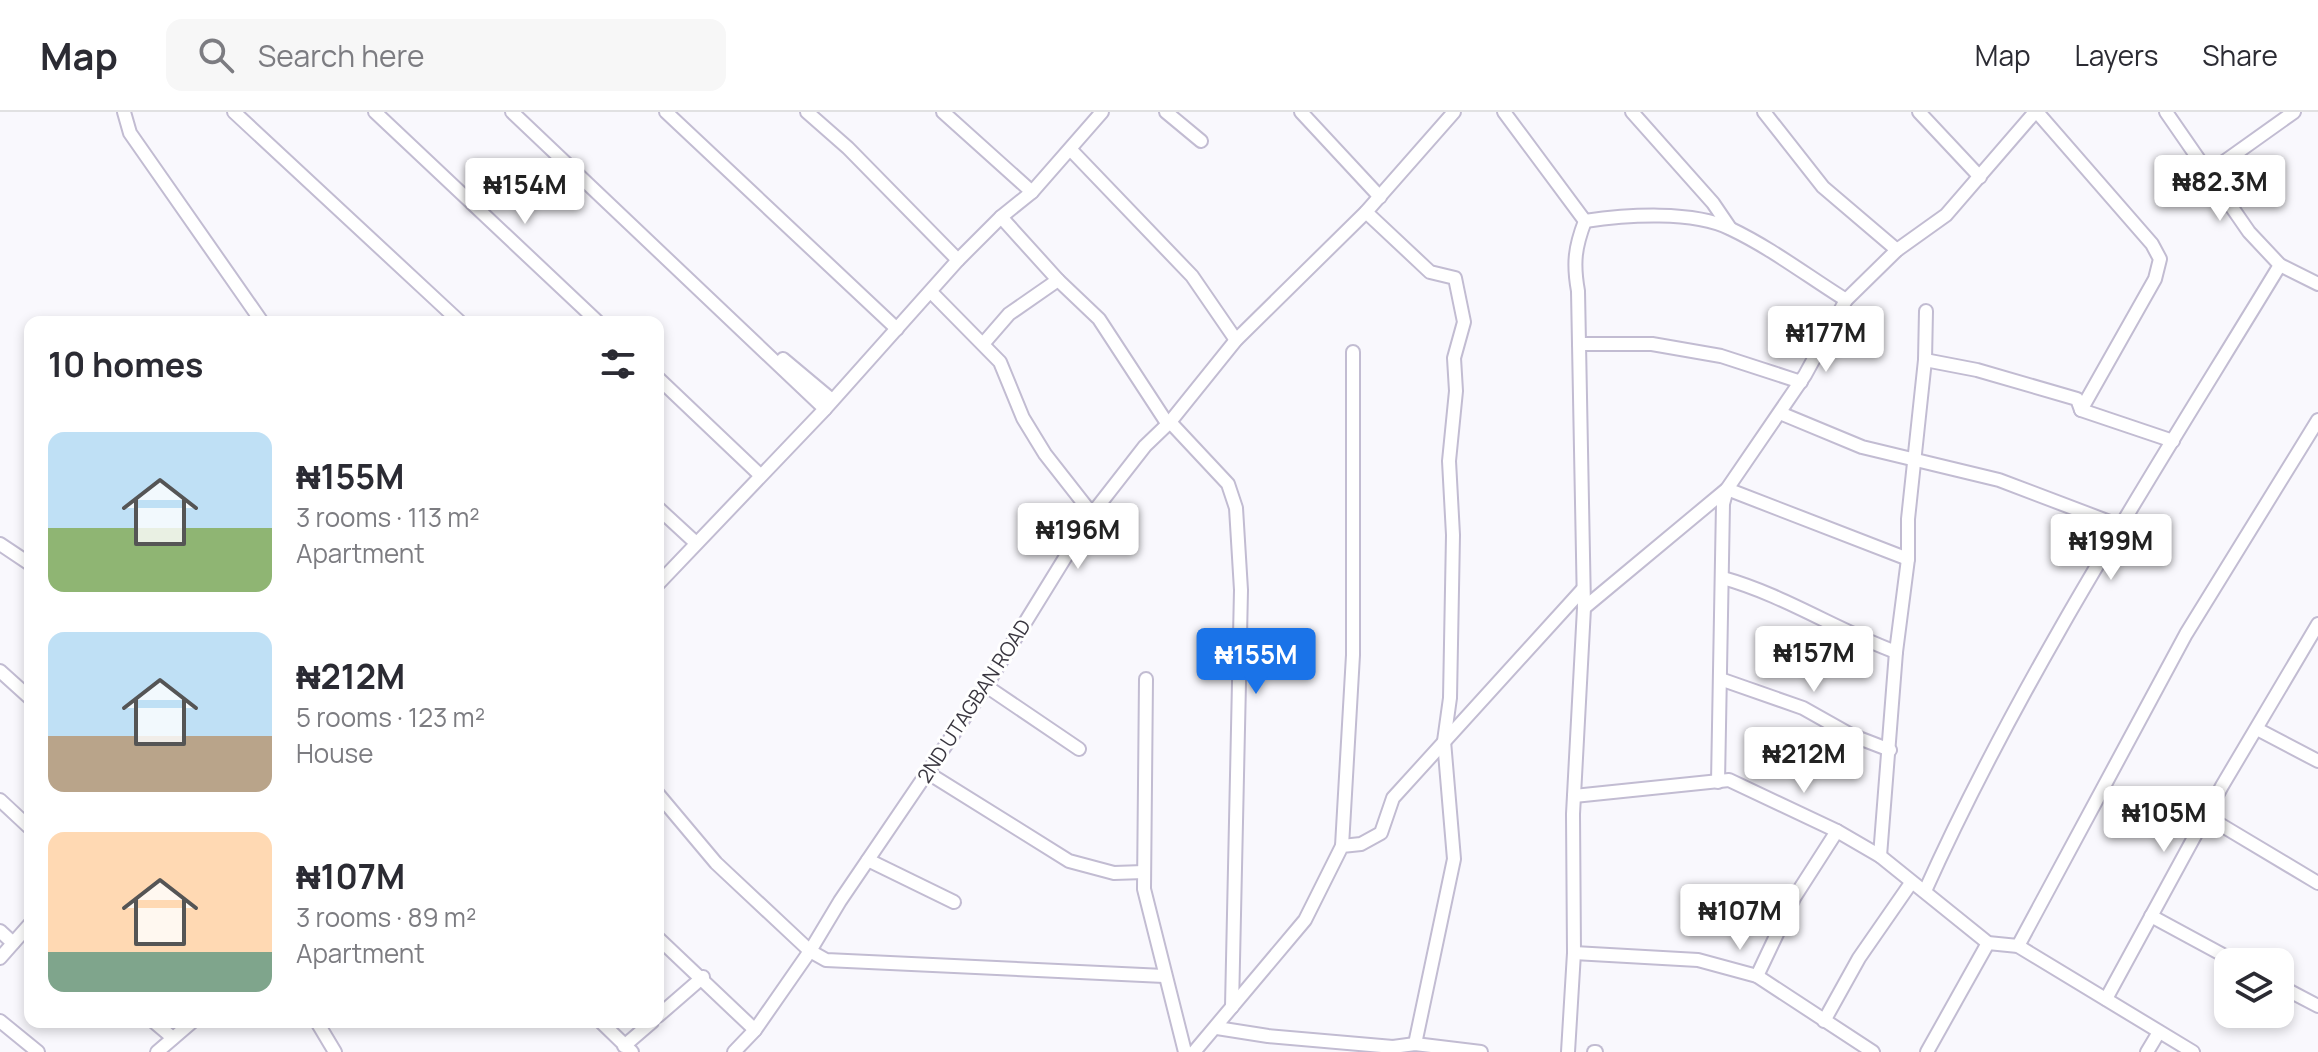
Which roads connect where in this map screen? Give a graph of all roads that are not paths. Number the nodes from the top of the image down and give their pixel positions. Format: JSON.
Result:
{"nodes":[{"id":1,"x":124,"y":112,"type":"edge"},
{"id":2,"x":234,"y":112,"type":"edge"},
{"id":3,"x":375,"y":112,"type":"edge"},
{"id":4,"x":512,"y":112,"type":"edge"},
{"id":5,"x":521,"y":112,"type":"edge"},
{"id":6,"x":666,"y":112,"type":"edge"},
{"id":7,"x":807,"y":112,"type":"edge"},
{"id":8,"x":943,"y":112,"type":"edge"},
{"id":9,"x":1166,"y":112,"type":"edge"},
{"id":10,"x":1301,"y":112,"type":"edge"},
{"id":11,"x":1454,"y":112,"type":"edge"},
{"id":12,"x":1504,"y":112,"type":"edge"},
{"id":13,"x":1632,"y":112,"type":"edge"},
{"id":14,"x":1764,"y":112,"type":"edge"},
{"id":15,"x":1919,"y":112,"type":"edge"},
{"id":16,"x":2036,"y":112,"type":"edge"},
{"id":17,"x":2166,"y":112,"type":"edge"},
{"id":18,"x":2294,"y":112,"type":"edge"},
{"id":19,"x":1093,"y":115,"type":"edge"},
{"id":20,"x":1201,"y":141,"type":"dead end"},
{"id":21,"x":1071,"y":150,"type":"junction"},
{"id":22,"x":424,"y":158,"type":"dead end"},
{"id":23,"x":2207,"y":174,"type":"junction"},
{"id":24,"x":1980,"y":177,"type":"junction"},
{"id":25,"x":1032,"y":192,"type":"junction"},
{"id":26,"x":1380,"y":197,"type":"junction"},
{"id":27,"x":1366,"y":212,"type":"junction"},
{"id":28,"x":1001,"y":217,"type":"junction"},
{"id":29,"x":1585,"y":221,"type":"junction"},
{"id":30,"x":1730,"y":228,"type":"junction"},
{"id":31,"x":1897,"y":250,"type":"junction"},
{"id":32,"x":958,"y":260,"type":"junction"},
{"id":33,"x":2280,"y":265,"type":"junction"},
{"id":34,"x":1058,"y":280,"type":"junction"},
{"id":35,"x":2318,"y":284,"type":"edge"},
{"id":36,"x":932,"y":293,"type":"junction"},
{"id":37,"x":1846,"y":300,"type":"junction"},
{"id":38,"x":1926,"y":311,"type":"dead end"},
{"id":39,"x":258,"y":316,"type":"edge"},
{"id":40,"x":454,"y":316,"type":"edge"},
{"id":41,"x":593,"y":316,"type":"edge"},
{"id":42,"x":593,"y":316,"type":"edge"},
{"id":43,"x":897,"y":329,"type":"junction"},
{"id":44,"x":1236,"y":340,"type":"junction"},
{"id":45,"x":983,"y":344,"type":"junction"},
{"id":46,"x":1579,"y":344,"type":"junction"},
{"id":47,"x":1353,"y":352,"type":"dead end"},
{"id":48,"x":1925,"y":360,"type":"junction"},
{"id":49,"x":1801,"y":382,"type":"junction"},
{"id":50,"x":664,"y":384,"type":"edge"},
{"id":51,"x":829,"y":405,"type":"junction"},
{"id":52,"x":2081,"y":410,"type":"junction"},
{"id":53,"x":1780,"y":413,"type":"junction"},
{"id":54,"x":2318,"y":420,"type":"edge"},
{"id":55,"x":1168,"y":422,"type":"junction"},
{"id":56,"x":2173,"y":441,"type":"junction"},
{"id":57,"x":1914,"y":457,"type":"junction"},
{"id":58,"x":760,"y":475,"type":"junction"},
{"id":59,"x":1727,"y":489,"type":"junction"},
{"id":60,"x":664,"y":514,"type":"edge"},
{"id":61,"x":1092,"y":514,"type":"junction"},
{"id":62,"x":2123,"y":527,"type":"junction"},
{"id":63,"x":696,"y":543,"type":"junction"},
{"id":64,"x":0,"y":544,"type":"edge"},
{"id":65,"x":1908,"y":559,"type":"junction"},
{"id":66,"x":24,"y":560,"type":"edge"},
{"id":67,"x":664,"y":578,"type":"edge"},
{"id":68,"x":1723,"y":578,"type":"junction"},
{"id":69,"x":1583,"y":589,"type":"junction"},
{"id":70,"x":1584,"y":608,"type":"junction"},
{"id":71,"x":2318,"y":624,"type":"edge"},
{"id":72,"x":1896,"y":652,"type":"junction"},
{"id":73,"x":0,"y":671,"type":"edge"},
{"id":74,"x":1146,"y":679,"type":"dead end"},
{"id":75,"x":1723,"y":680,"type":"junction"},
{"id":76,"x":986,"y":686,"type":"junction"},
{"id":77,"x":24,"y":693,"type":"edge"},
{"id":78,"x":2257,"y":729,"type":"junction"},
{"id":79,"x":1444,"y":741,"type":"junction"},
{"id":80,"x":1079,"y":749,"type":"dead end"},
{"id":81,"x":1890,"y":750,"type":"junction"},
{"id":82,"x":2318,"y":761,"type":"edge"},
{"id":83,"x":928,"y":773,"type":"junction"},
{"id":84,"x":1718,"y":782,"type":"junction"},
{"id":85,"x":1574,"y":796,"type":"junction"},
{"id":86,"x":0,"y":800,"type":"edge"},
{"id":87,"x":664,"y":801,"type":"edge"},
{"id":88,"x":2206,"y":816,"type":"junction"},
{"id":89,"x":24,"y":822,"type":"edge"},
{"id":90,"x":1837,"y":831,"type":"junction"},
{"id":91,"x":1342,"y":846,"type":"junction"},
{"id":92,"x":1880,"y":856,"type":"junction"},
{"id":93,"x":868,"y":860,"type":"junction"},
{"id":94,"x":1144,"y":872,"type":"junction"},
{"id":95,"x":1911,"y":883,"type":"junction"},
{"id":96,"x":2318,"y":883,"type":"edge"},
{"id":97,"x":1925,"y":891,"type":"junction"},
{"id":98,"x":954,"y":902,"type":"dead end"},
{"id":99,"x":2151,"y":916,"type":"junction"},
{"id":100,"x":0,"y":931,"type":"edge"},
{"id":101,"x":24,"y":931,"type":"edge"},
{"id":102,"x":13,"y":943,"type":"junction"},
{"id":103,"x":664,"y":943,"type":"edge"},
{"id":104,"x":1988,"y":943,"type":"junction"},
{"id":105,"x":2018,"y":946,"type":"junction"},
{"id":106,"x":2214,"y":950,"type":"edge"},
{"id":107,"x":810,"y":951,"type":"junction"},
{"id":108,"x":1574,"y":953,"type":"junction"},
{"id":109,"x":0,"y":958,"type":"edge"},
{"id":110,"x":1164,"y":976,"type":"junction"},
{"id":111,"x":1757,"y":976,"type":"junction"},
{"id":112,"x":703,"y":977,"type":"junction"},
{"id":113,"x":2294,"y":993,"type":"edge"},
{"id":114,"x":2106,"y":999,"type":"junction"},
{"id":115,"x":2318,"y":1006,"type":"edge"},
{"id":116,"x":1232,"y":1007,"type":"junction"},
{"id":117,"x":664,"y":1011,"type":"edge"},
{"id":118,"x":0,"y":1021,"type":"edge"},
{"id":119,"x":1824,"y":1021,"type":"junction"},
{"id":120,"x":161,"y":1028,"type":"edge"},
{"id":121,"x":185,"y":1028,"type":"edge"},
{"id":122,"x":321,"y":1028,"type":"edge"},
{"id":123,"x":607,"y":1028,"type":"edge"},
{"id":124,"x":647,"y":1028,"type":"edge"},
{"id":125,"x":1217,"y":1028,"type":"junction"},
{"id":126,"x":755,"y":1030,"type":"junction"},
{"id":127,"x":2159,"y":1032,"type":"junction"},
{"id":128,"x":1268,"y":1036,"type":"junction"},
{"id":129,"x":173,"y":1038,"type":"junction"},
{"id":130,"x":1415,"y":1044,"type":"junction"},
{"id":131,"x":628,"y":1049,"type":"edge"},
{"id":132,"x":38,"y":1052,"type":"edge"},
{"id":133,"x":157,"y":1052,"type":"edge"},
{"id":134,"x":335,"y":1052,"type":"edge"},
{"id":135,"x":734,"y":1052,"type":"edge"},
{"id":136,"x":1185,"y":1052,"type":"edge"},
{"id":137,"x":1194,"y":1052,"type":"edge"},
{"id":138,"x":1267,"y":1052,"type":"edge"},
{"id":139,"x":1481,"y":1052,"type":"edge"},
{"id":140,"x":1568,"y":1052,"type":"edge"},
{"id":141,"x":1873,"y":1052,"type":"edge"},
{"id":142,"x":1927,"y":1052,"type":"edge"},
{"id":143,"x":2147,"y":1052,"type":"edge"},
{"id":144,"x":2193,"y":1052,"type":"edge"}],
"edges":[{"from":1,"to":39,"type":"street"},
{"from":2,"to":40,"type":"street"},
{"from":3,"to":41,"type":"street"},
{"from":4,"to":51,"type":"street"},
{"from":5,"to":51,"type":"street"},
{"from":6,"to":43,"type":"street"},
{"from":7,"to":32,"type":"street"},
{"from":8,"to":25,"type":"street"},
{"from":9,"to":20,"type":"street"},
{"from":10,"to":26,"type":"street"},
{"from":11,"to":26,"type":"street","name":"2ND UTAGBAN ROAD"},
{"from":12,"to":29,"type":"street"},
{"from":13,"to":30,"type":"street"},
{"from":14,"to":31,"type":"street"},
{"from":15,"to":24,"type":"street"},
{"from":16,"to":24,"type":"street"},
{"from":16,"to":52,"type":"street"},
{"from":17,"to":23,"type":"street"},
{"from":18,"to":23,"type":"street"},
{"from":19,"to":21,"type":"street"},
{"from":21,"to":25,"type":"street"},
{"from":21,"to":44,"type":"street"},
{"from":22,"to":42,"type":"street"},
{"from":23,"to":33,"type":"street"},
{"from":24,"to":31,"type":"street"},
{"from":25,"to":28,"type":"street"},
{"from":26,"to":27,"type":"street","name":"2ND UTAGBAN ROAD"},
{"from":27,"to":44,"type":"street","name":"2ND UTAGBAN ROAD"},
{"from":27,"to":79,"type":"street"},
{"from":28,"to":32,"type":"street"},
{"from":28,"to":34,"type":"street"},
{"from":29,"to":30,"type":"street"},
{"from":29,"to":46,"type":"street"},
{"from":30,"to":37,"type":"street"},
{"from":31,"to":37,"type":"street"},
{"from":32,"to":36,"type":"street"},
{"from":33,"to":35,"type":"street"},
{"from":33,"to":56,"type":"street"},
{"from":34,"to":45,"type":"street"},
{"from":34,"to":55,"type":"street"},
{"from":36,"to":43,"type":"street"},
{"from":36,"to":45,"type":"street"},
{"from":37,"to":49,"type":"street"},
{"from":38,"to":48,"type":"street"},
{"from":43,"to":51,"type":"street"},
{"from":44,"to":55,"type":"street","name":"2ND UTAGBAN ROAD"},
{"from":45,"to":61,"type":"street"},
{"from":46,"to":49,"type":"street"},
{"from":46,"to":69,"type":"street"},
{"from":47,"to":91,"type":"street"},
{"from":48,"to":52,"type":"street"},
{"from":48,"to":57,"type":"street"},
{"from":49,"to":53,"type":"street"},
{"from":50,"to":58,"type":"street"},
{"from":51,"to":58,"type":"street"},
{"from":52,"to":56,"type":"street"},
{"from":53,"to":57,"type":"street"},
{"from":53,"to":59,"type":"street"},
{"from":54,"to":105,"type":"street"},
{"from":55,"to":61,"type":"street","name":"2ND UTAGBAN ROAD"},
{"from":55,"to":116,"type":"street"},
{"from":56,"to":62,"type":"street"},
{"from":57,"to":62,"type":"street"},
{"from":57,"to":65,"type":"street"},
{"from":58,"to":63,"type":"street"},
{"from":59,"to":65,"type":"street"},
{"from":59,"to":68,"type":"street"},
{"from":59,"to":70,"type":"street"},
{"from":60,"to":63,"type":"street"},
{"from":61,"to":76,"type":"street","name":"2ND UTAGBAN ROAD"},
{"from":62,"to":97,"type":"street"},
{"from":63,"to":67,"type":"street"},
{"from":64,"to":66,"type":"street"},
{"from":65,"to":72,"type":"street"},
{"from":68,"to":72,"type":"street"},
{"from":68,"to":75,"type":"street"},
{"from":69,"to":70,"type":"street"},
{"from":69,"to":79,"type":"street"},
{"from":70,"to":85,"type":"street"},
{"from":71,"to":78,"type":"street"},
{"from":72,"to":81,"type":"street"},
{"from":73,"to":77,"type":"street"},
{"from":74,"to":94,"type":"street"},
{"from":75,"to":81,"type":"street"},
{"from":75,"to":84,"type":"street"},
{"from":76,"to":80,"type":"street"},
{"from":76,"to":83,"type":"street","name":"2ND UTAGBAN ROAD"},
{"from":78,"to":82,"type":"street"},
{"from":78,"to":88,"type":"street"},
{"from":79,"to":91,"type":"street"},
{"from":79,"to":130,"type":"street"},
{"from":81,"to":92,"type":"street"},
{"from":83,"to":93,"type":"street","name":"2ND UTAGBAN ROAD"},
{"from":83,"to":94,"type":"street"},
{"from":84,"to":85,"type":"street"},
{"from":84,"to":90,"type":"street"},
{"from":85,"to":108,"type":"street"},
{"from":86,"to":89,"type":"street"},
{"from":87,"to":107,"type":"street"},
{"from":88,"to":96,"type":"street"},
{"from":88,"to":99,"type":"street"},
{"from":90,"to":92,"type":"street"},
{"from":90,"to":111,"type":"street"},
{"from":91,"to":116,"type":"street"},
{"from":92,"to":95,"type":"street"},
{"from":93,"to":98,"type":"street"},
{"from":93,"to":107,"type":"street","name":"2ND UTAGBAN ROAD"},
{"from":94,"to":110,"type":"street"},
{"from":95,"to":97,"type":"street"},
{"from":95,"to":119,"type":"street"},
{"from":97,"to":104,"type":"street"},
{"from":99,"to":106,"type":"street"},
{"from":99,"to":114,"type":"street"},
{"from":100,"to":102,"type":"street"},
{"from":101,"to":102,"type":"street"},
{"from":102,"to":109,"type":"street"},
{"from":103,"to":112,"type":"street"},
{"from":104,"to":105,"type":"street"},
{"from":104,"to":142,"type":"street"},
{"from":105,"to":114,"type":"street"},
{"from":107,"to":110,"type":"street"},
{"from":107,"to":126,"type":"street","name":"2ND UTAGBAN ROAD"},
{"from":108,"to":111,"type":"street"},
{"from":108,"to":140,"type":"street"},
{"from":110,"to":136,"type":"street"},
{"from":111,"to":119,"type":"street"},
{"from":112,"to":117,"type":"street"},
{"from":112,"to":126,"type":"street"},
{"from":113,"to":115,"type":"street"},
{"from":114,"to":127,"type":"street"},
{"from":116,"to":125,"type":"street"},
{"from":118,"to":132,"type":"street"},
{"from":119,"to":141,"type":"street"},
{"from":120,"to":129,"type":"street"},
{"from":121,"to":129,"type":"street"},
{"from":122,"to":134,"type":"street"},
{"from":123,"to":131,"type":"street"},
{"from":124,"to":131,"type":"street"},
{"from":125,"to":128,"type":"street"},
{"from":125,"to":137,"type":"street"},
{"from":126,"to":135,"type":"street","name":"2ND UTAGBAN ROAD"},
{"from":127,"to":143,"type":"street"},
{"from":127,"to":144,"type":"street"},
{"from":128,"to":130,"type":"street"},
{"from":128,"to":138,"type":"street"},
{"from":129,"to":133,"type":"street"},
{"from":130,"to":139,"type":"street"}]}
